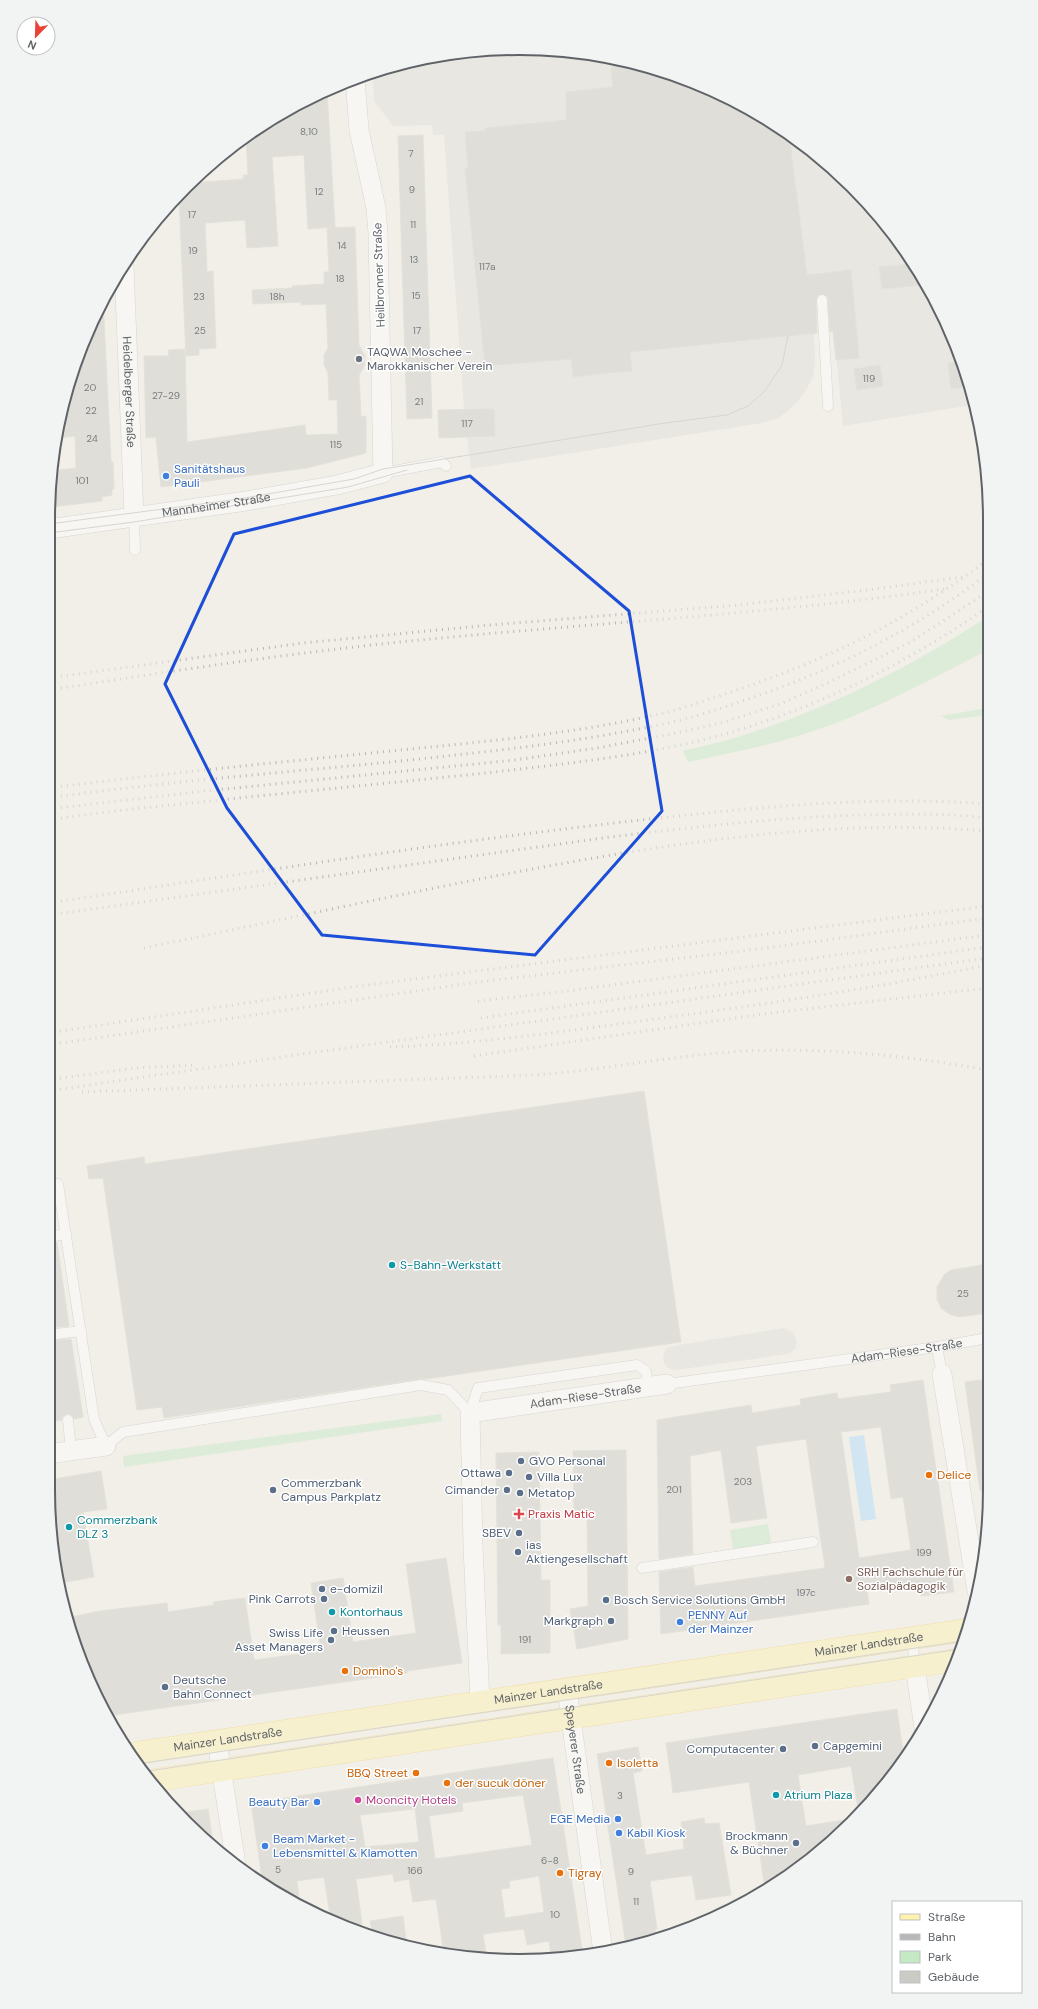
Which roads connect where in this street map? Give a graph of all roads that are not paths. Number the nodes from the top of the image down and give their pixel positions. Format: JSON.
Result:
{"nodes":[{"id":1,"x":355,"y":85,"type":"edge"},
{"id":2,"x":121,"y":280,"type":"edge"},
{"id":3,"x":822,"y":300,"type":"dead end"},
{"id":4,"x":828,"y":406,"type":"dead end"},
{"id":5,"x":446,"y":466,"type":"dead end"},
{"id":6,"x":383,"y":473,"type":"junction"},
{"id":7,"x":134,"y":517,"type":"junction"},
{"id":8,"x":55,"y":528,"type":"edge"},
{"id":9,"x":135,"y":550,"type":"dead end"},
{"id":10,"x":55,"y":1185,"type":"edge"},
{"id":11,"x":66,"y":1234,"type":"junction"},
{"id":12,"x":55,"y":1236,"type":"edge"},
{"id":13,"x":81,"y":1331,"type":"junction"},
{"id":14,"x":55,"y":1334,"type":"edge"},
{"id":15,"x":983,"y":1339,"type":"edge"},
{"id":16,"x":937,"y":1347,"type":"junction"},
{"id":17,"x":942,"y":1374,"type":"joint"},
{"id":18,"x":668,"y":1384,"type":"joint"},
{"id":19,"x":470,"y":1413,"type":"junction"},
{"id":20,"x":68,"y":1420,"type":"dead end"},
{"id":21,"x":106,"y":1446,"type":"junction"},
{"id":22,"x":71,"y":1451,"type":"junction"},
{"id":23,"x":55,"y":1453,"type":"edge"},
{"id":24,"x":813,"y":1542,"type":"dead end"},
{"id":25,"x":642,"y":1568,"type":"dead end"},
{"id":26,"x":975,"y":1574,"type":"edge"},
{"id":27,"x":960,"y":1631,"type":"edge"},
{"id":28,"x":912,"y":1638,"type":"junction"},
{"id":29,"x":950,"y":1661,"type":"edge"},
{"id":30,"x":916,"y":1666,"type":"junction"},
{"id":31,"x":567,"y":1689,"type":"junction"},
{"id":32,"x":480,"y":1702,"type":"junction"},
{"id":33,"x":571,"y":1718,"type":"junction"},
{"id":34,"x":923,"y":1719,"type":"edge"},
{"id":35,"x":217,"y":1741,"type":"junction"},
{"id":36,"x":137,"y":1753,"type":"edge"},
{"id":37,"x":221,"y":1770,"type":"junction"},
{"id":38,"x":157,"y":1780,"type":"edge"},
{"id":39,"x":234,"y":1856,"type":"edge"},
{"id":40,"x":602,"y":1946,"type":"edge"}],
"edges":[{"from":1,"to":6,"type":"street","name":"Heilbronner Straße"},
{"from":2,"to":7,"type":"street","name":"Heidelberger Straße"},
{"from":3,"to":4,"type":"lane"},
{"from":5,"to":6,"type":"lane"},
{"from":6,"to":7,"type":"street","name":"Mannheimer Straße"},
{"from":7,"to":8,"type":"street","name":"Mannheimer Straße"},
{"from":7,"to":9,"type":"lane"},
{"from":10,"to":11,"type":"lane"},
{"from":11,"to":12,"type":"lane"},
{"from":11,"to":13,"type":"lane"},
{"from":13,"to":14,"type":"lane"},
{"from":13,"to":21,"type":"lane"},
{"from":15,"to":16,"type":"lane","name":"Adam-Riese-Straße"},
{"from":16,"to":17,"type":"lane"},
{"from":16,"to":18,"type":"lane","name":"Adam-Riese-Straße"},
{"from":17,"to":26,"type":"street"},
{"from":18,"to":19,"type":"street","name":"Adam-Riese-Straße"},
{"from":19,"to":21,"type":"lane"},
{"from":19,"to":32,"type":"street"},
{"from":20,"to":22,"type":"lane"},
{"from":21,"to":22,"type":"street"},
{"from":22,"to":23,"type":"street"},
{"from":24,"to":25,"type":"lane"},
{"from":27,"to":28,"type":"main road","name":"Mainzer Landstraße"},
{"from":28,"to":30,"type":"lane"},
{"from":28,"to":31,"type":"main road","name":"Mainzer Landstraße"},
{"from":29,"to":30,"type":"main road"},
{"from":30,"to":33,"type":"main road"},
{"from":30,"to":34,"type":"street"},
{"from":31,"to":32,"type":"main road","name":"Mainzer Landstraße"},
{"from":31,"to":33,"type":"street","name":"Speyerer Straße"},
{"from":32,"to":35,"type":"main road","name":"Mainzer Landstraße"},
{"from":33,"to":37,"type":"main road"},
{"from":33,"to":40,"type":"street","name":"Speyerer Straße"},
{"from":35,"to":36,"type":"main road","name":"Mainzer Landstraße"},
{"from":35,"to":37,"type":"street"},
{"from":37,"to":38,"type":"main road"},
{"from":37,"to":39,"type":"street"}]}
